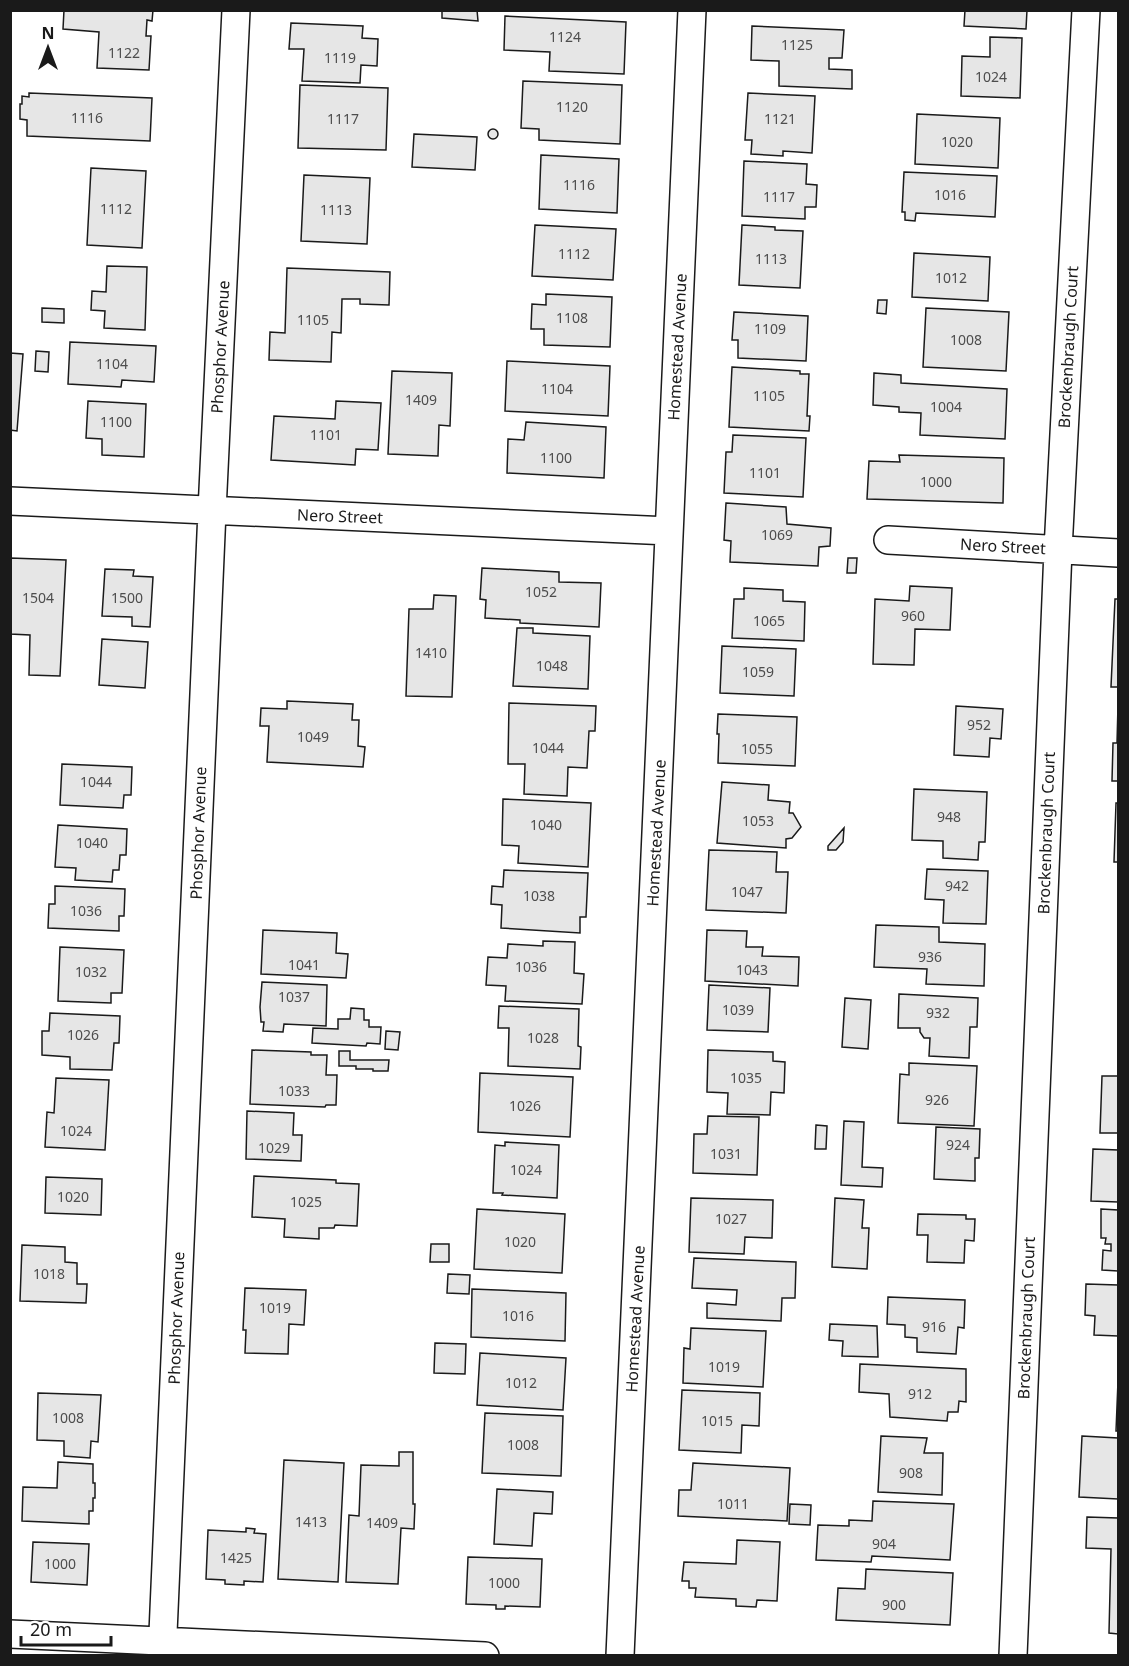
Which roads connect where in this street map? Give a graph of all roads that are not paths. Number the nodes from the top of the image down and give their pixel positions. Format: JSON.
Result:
{"nodes":[{"id":1,"x":236,"y":10,"type":"edge"},
{"id":2,"x":692,"y":10,"type":"edge"},
{"id":3,"x":1086,"y":10,"type":"edge"},
{"id":4,"x":10,"y":501,"type":"edge"},
{"id":5,"x":212,"y":511,"type":"junction"},
{"id":6,"x":669,"y":531,"type":"junction"},
{"id":7,"x":888,"y":540,"type":"dead end"},
{"id":8,"x":1058,"y":550,"type":"junction"},
{"id":9,"x":1119,"y":553,"type":"edge"},
{"id":10,"x":10,"y":1634,"type":"edge"},
{"id":11,"x":162,"y":1648,"type":"edge"},
{"id":12,"x":485,"y":1656,"type":"edge"},
{"id":13,"x":620,"y":1656,"type":"edge"},
{"id":14,"x":1013,"y":1656,"type":"edge"}],
"edges":[{"from":1,"to":5,"type":"street","name":"Phosphor Avenue"},
{"from":2,"to":6,"type":"street","name":"Homestead Avenue"},
{"from":3,"to":8,"type":"street","name":"Brockenbraugh Court"},
{"from":4,"to":5,"type":"street","name":"Nero Street"},
{"from":5,"to":6,"type":"street","name":"Nero Street"},
{"from":5,"to":11,"type":"street","name":"Phosphor Avenue"},
{"from":6,"to":13,"type":"street","name":"Homestead Avenue"},
{"from":7,"to":8,"type":"street","name":"Nero Street"},
{"from":8,"to":9,"type":"street","name":"Nero Street"},
{"from":8,"to":14,"type":"street","name":"Brockenbraugh Court"},
{"from":10,"to":11,"type":"street"},
{"from":11,"to":12,"type":"street"}]}
